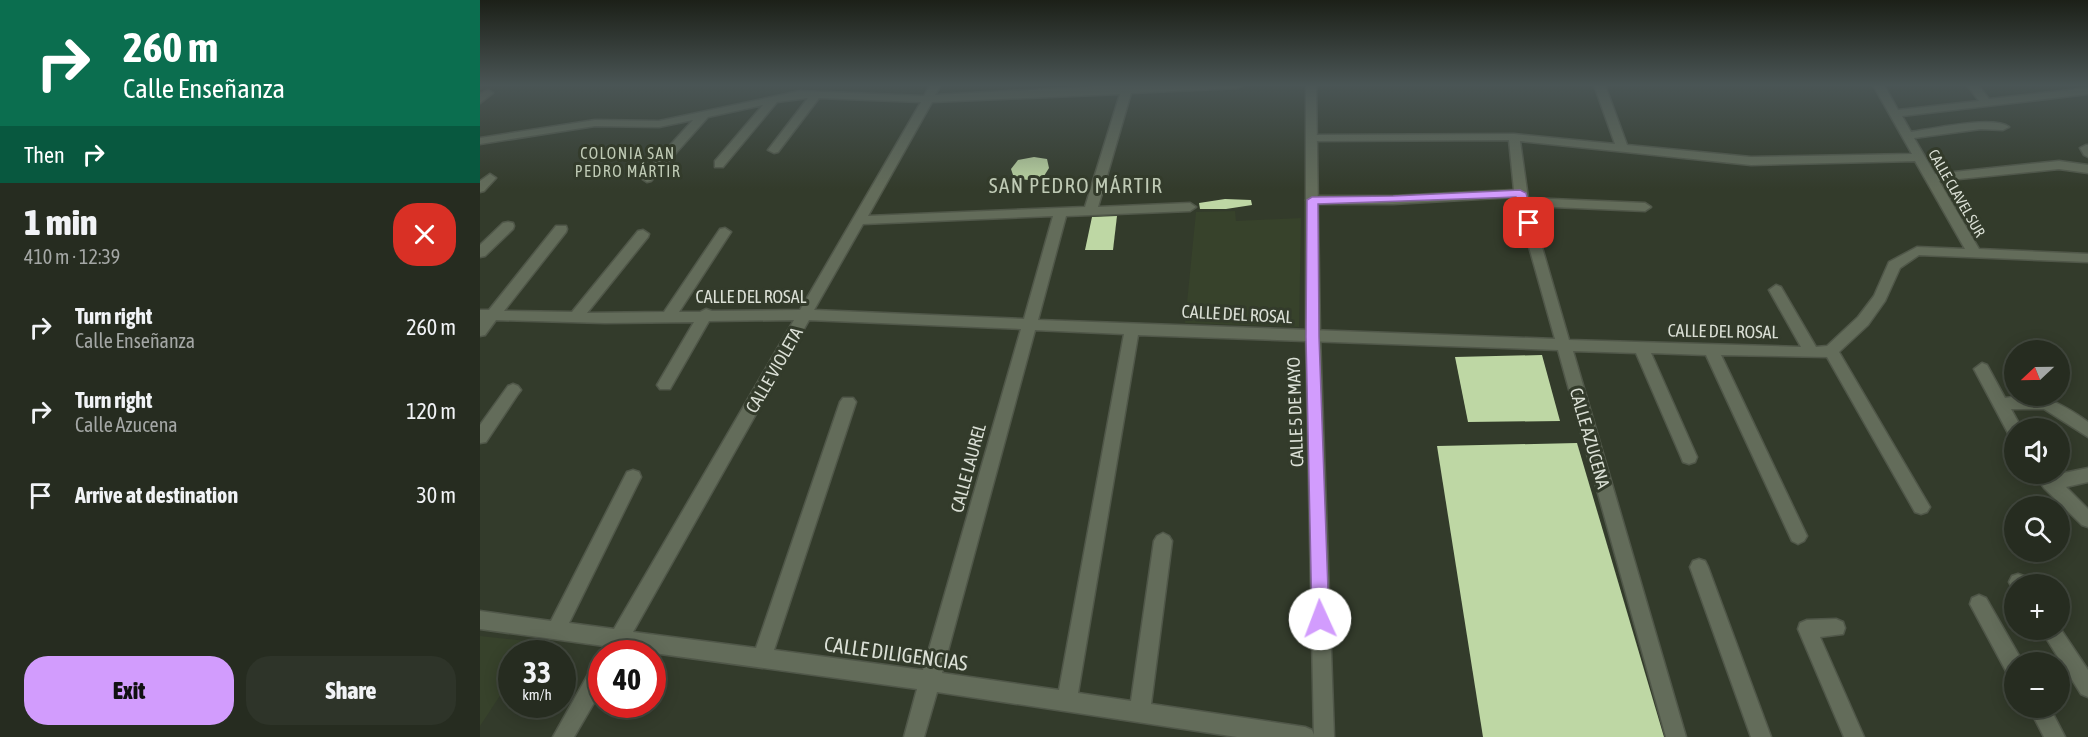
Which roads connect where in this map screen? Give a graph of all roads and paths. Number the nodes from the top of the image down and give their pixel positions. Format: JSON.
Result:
{"nodes":[{"id":1,"x":685,"y":119,"type":"edge"},
{"id":2,"x":701,"y":119,"type":"edge"},
{"id":3,"x":757,"y":119,"type":"edge"},
{"id":4,"x":797,"y":119,"type":"edge"},
{"id":5,"x":916,"y":119,"type":"edge"},
{"id":6,"x":1118,"y":119,"type":"edge"},
{"id":7,"x":1312,"y":119,"type":"edge"},
{"id":8,"x":1612,"y":119,"type":"edge"},
{"id":9,"x":1897,"y":119,"type":"edge"},
{"id":10,"x":2003,"y":127,"type":"dead end"},
{"id":11,"x":1906,"y":136,"type":"junction"},
{"id":12,"x":1514,"y":137,"type":"junction"},
{"id":13,"x":1312,"y":138,"type":"junction"},
{"id":14,"x":486,"y":140,"type":"edge"},
{"id":15,"x":1623,"y":149,"type":"junction"},
{"id":16,"x":480,"y":150,"type":"edge"},
{"id":17,"x":774,"y":150,"type":"dead end"},
{"id":18,"x":1918,"y":157,"type":"junction"},
{"id":19,"x":719,"y":164,"type":"dead end"},
{"id":20,"x":2088,"y":170,"type":"edge"},
{"id":21,"x":490,"y":178,"type":"dead end"},
{"id":22,"x":647,"y":178,"type":"dead end"},
{"id":23,"x":1931,"y":178,"type":"junction"},
{"id":24,"x":480,"y":188,"type":"edge"},
{"id":25,"x":1521,"y":198,"type":"junction"},
{"id":26,"x":1312,"y":200,"type":"junction"},
{"id":27,"x":1190,"y":207,"type":"dead end"},
{"id":28,"x":1646,"y":207,"type":"dead end"},
{"id":29,"x":1091,"y":209,"type":"junction"},
{"id":30,"x":1061,"y":210,"type":"junction"},
{"id":31,"x":858,"y":220,"type":"junction"},
{"id":32,"x":508,"y":226,"type":"dead end"},
{"id":33,"x":561,"y":229,"type":"dead end"},
{"id":34,"x":725,"y":232,"type":"dead end"},
{"id":35,"x":643,"y":234,"type":"dead end"},
{"id":36,"x":480,"y":253,"type":"edge"},
{"id":37,"x":1975,"y":254,"type":"junction"},
{"id":38,"x":2088,"y":258,"type":"edge"},
{"id":39,"x":1776,"y":290,"type":"dead end"},
{"id":40,"x":706,"y":314,"type":"junction"},
{"id":41,"x":486,"y":315,"type":"edge"},
{"id":42,"x":806,"y":315,"type":"junction"},
{"id":43,"x":668,"y":316,"type":"junction"},
{"id":44,"x":576,"y":317,"type":"junction"},
{"id":45,"x":1027,"y":324,"type":"junction"},
{"id":46,"x":1132,"y":329,"type":"junction"},
{"id":47,"x":480,"y":331,"type":"edge"},
{"id":48,"x":1313,"y":337,"type":"junction"},
{"id":49,"x":1563,"y":346,"type":"junction"},
{"id":50,"x":1642,"y":349,"type":"junction"},
{"id":51,"x":1711,"y":351,"type":"junction"},
{"id":52,"x":1831,"y":351,"type":"junction"},
{"id":53,"x":1812,"y":353,"type":"junction"},
{"id":54,"x":1982,"y":369,"type":"dead end"},
{"id":55,"x":665,"y":385,"type":"dead end"},
{"id":56,"x":513,"y":390,"type":"dead end"},
{"id":57,"x":848,"y":402,"type":"dead end"},
{"id":58,"x":2002,"y":404,"type":"junction"},
{"id":59,"x":2009,"y":418,"type":"edge"},
{"id":60,"x":2088,"y":431,"type":"edge"},
{"id":61,"x":480,"y":437,"type":"edge"},
{"id":62,"x":1689,"y":457,"type":"dead end"},
{"id":63,"x":2088,"y":475,"type":"edge"},
{"id":64,"x":633,"y":477,"type":"dead end"},
{"id":65,"x":2070,"y":477,"type":"edge"},
{"id":66,"x":2051,"y":484,"type":"edge"},
{"id":67,"x":1921,"y":507,"type":"dead end"},
{"id":68,"x":2088,"y":520,"type":"edge"},
{"id":69,"x":1797,"y":536,"type":"dead end"},
{"id":70,"x":1163,"y":541,"type":"dead end"},
{"id":71,"x":1699,"y":567,"type":"dead end"},
{"id":72,"x":1979,"y":604,"type":"dead end"},
{"id":73,"x":480,"y":620,"type":"edge"},
{"id":74,"x":1836,"y":628,"type":"dead end"},
{"id":75,"x":556,"y":630,"type":"junction"},
{"id":76,"x":593,"y":640,"type":"edge"},
{"id":77,"x":618,"y":640,"type":"edge"},
{"id":78,"x":2057,"y":640,"type":"edge"},
{"id":79,"x":666,"y":650,"type":"edge"},
{"id":80,"x":2006,"y":652,"type":"edge"},
{"id":81,"x":762,"y":658,"type":"junction"},
{"id":82,"x":930,"y":681,"type":"junction"},
{"id":83,"x":2088,"y":687,"type":"edge"},
{"id":84,"x":588,"y":693,"type":"edge"},
{"id":85,"x":1067,"y":702,"type":"junction"},
{"id":86,"x":1140,"y":712,"type":"junction"},
{"id":87,"x":2045,"y":718,"type":"edge"},
{"id":88,"x":563,"y":737,"type":"edge"},
{"id":89,"x":914,"y":737,"type":"edge"},
{"id":90,"x":1305,"y":737,"type":"edge"},
{"id":91,"x":1324,"y":737,"type":"edge"},
{"id":92,"x":1676,"y":737,"type":"edge"},
{"id":93,"x":1761,"y":737,"type":"edge"},
{"id":94,"x":1854,"y":737,"type":"edge"},
{"id":95,"x":2055,"y":737,"type":"edge"}],
"edges":[{"from":1,"to":14,"type":"street"},
{"from":2,"to":22,"type":"street"},
{"from":3,"to":19,"type":"street"},
{"from":4,"to":17,"type":"street"},
{"from":5,"to":31,"type":"street","name":"CALLE VIOLETA"},
{"from":6,"to":29,"type":"street"},
{"from":7,"to":13,"type":"street","name":"CALLE 5 DE MAYO"},
{"from":8,"to":15,"type":"street"},
{"from":9,"to":11,"type":"street","name":"CALLE CLAVEL SUR"},
{"from":10,"to":11,"type":"street"},
{"from":11,"to":18,"type":"street","name":"CALLE CLAVEL SUR"},
{"from":12,"to":13,"type":"street"},
{"from":12,"to":15,"type":"street"},
{"from":12,"to":25,"type":"street","name":"CALLE AZUCENA"},
{"from":13,"to":26,"type":"street","name":"CALLE 5 DE MAYO"},
{"from":14,"to":16,"type":"street"},
{"from":15,"to":18,"type":"street"},
{"from":18,"to":23,"type":"street","name":"CALLE CLAVEL SUR"},
{"from":20,"to":23,"type":"street"},
{"from":21,"to":24,"type":"street"},
{"from":23,"to":37,"type":"street","name":"CALLE CLAVEL SUR"},
{"from":25,"to":26,"type":"street"},
{"from":25,"to":28,"type":"street"},
{"from":25,"to":49,"type":"street","name":"CALLE AZUCENA"},
{"from":26,"to":48,"type":"street","name":"CALLE 5 DE MAYO"},
{"from":27,"to":29,"type":"street"},
{"from":29,"to":30,"type":"street"},
{"from":30,"to":31,"type":"street"},
{"from":30,"to":45,"type":"street","name":"CALLE LAUREL"},
{"from":31,"to":42,"type":"street","name":"CALLE VIOLETA"},
{"from":32,"to":36,"type":"street"},
{"from":33,"to":41,"type":"street"},
{"from":34,"to":43,"type":"street"},
{"from":35,"to":44,"type":"street"},
{"from":37,"to":38,"type":"street"},
{"from":37,"to":52,"type":"street"},
{"from":39,"to":53,"type":"street"},
{"from":40,"to":42,"type":"street","name":"CALLE DEL ROSAL"},
{"from":40,"to":43,"type":"street","name":"CALLE DEL ROSAL"},
{"from":40,"to":55,"type":"street"},
{"from":41,"to":44,"type":"street","name":"CALLE DEL ROSAL"},
{"from":41,"to":47,"type":"street"},
{"from":42,"to":45,"type":"street","name":"CALLE DEL ROSAL"},
{"from":42,"to":77,"type":"street","name":"CALLE VIOLETA"},
{"from":43,"to":44,"type":"street","name":"CALLE DEL ROSAL"},
{"from":45,"to":46,"type":"street","name":"CALLE DEL ROSAL"},
{"from":45,"to":82,"type":"street","name":"CALLE LAUREL"},
{"from":46,"to":48,"type":"street","name":"CALLE DEL ROSAL"},
{"from":46,"to":85,"type":"street"},
{"from":48,"to":49,"type":"street","name":"CALLE DEL ROSAL"},
{"from":48,"to":91,"type":"street","name":"CALLE 5 DE MAYO"},
{"from":49,"to":50,"type":"street","name":"CALLE DEL ROSAL"},
{"from":49,"to":92,"type":"street","name":"CALLE AZUCENA"},
{"from":50,"to":51,"type":"street","name":"CALLE DEL ROSAL"},
{"from":50,"to":62,"type":"street"},
{"from":51,"to":53,"type":"street","name":"CALLE DEL ROSAL"},
{"from":51,"to":69,"type":"street"},
{"from":52,"to":53,"type":"street","name":"CALLE DEL ROSAL"},
{"from":52,"to":67,"type":"street"},
{"from":54,"to":58,"type":"street"},
{"from":56,"to":61,"type":"street"},
{"from":57,"to":81,"type":"street"},
{"from":58,"to":59,"type":"street"},
{"from":58,"to":60,"type":"street"},
{"from":63,"to":65,"type":"street"},
{"from":64,"to":75,"type":"street"},
{"from":66,"to":68,"type":"street"},
{"from":70,"to":86,"type":"street"},
{"from":71,"to":93,"type":"street"},
{"from":72,"to":80,"type":"street"},
{"from":73,"to":75,"type":"street","name":"CALLE DILIGENCIAS"},
{"from":74,"to":94,"type":"street"},
{"from":75,"to":76,"type":"street","name":"CALLE DILIGENCIAS"},
{"from":78,"to":83,"type":"street"},
{"from":79,"to":81,"type":"street","name":"CALLE DILIGENCIAS"},
{"from":81,"to":82,"type":"street","name":"CALLE DILIGENCIAS"},
{"from":82,"to":85,"type":"street","name":"CALLE DILIGENCIAS"},
{"from":82,"to":89,"type":"street","name":"CALLE LAUREL"},
{"from":84,"to":88,"type":"street"},
{"from":85,"to":86,"type":"street","name":"CALLE DILIGENCIAS"},
{"from":86,"to":90,"type":"street","name":"CALLE DILIGENCIAS"},
{"from":87,"to":95,"type":"street"}]}
